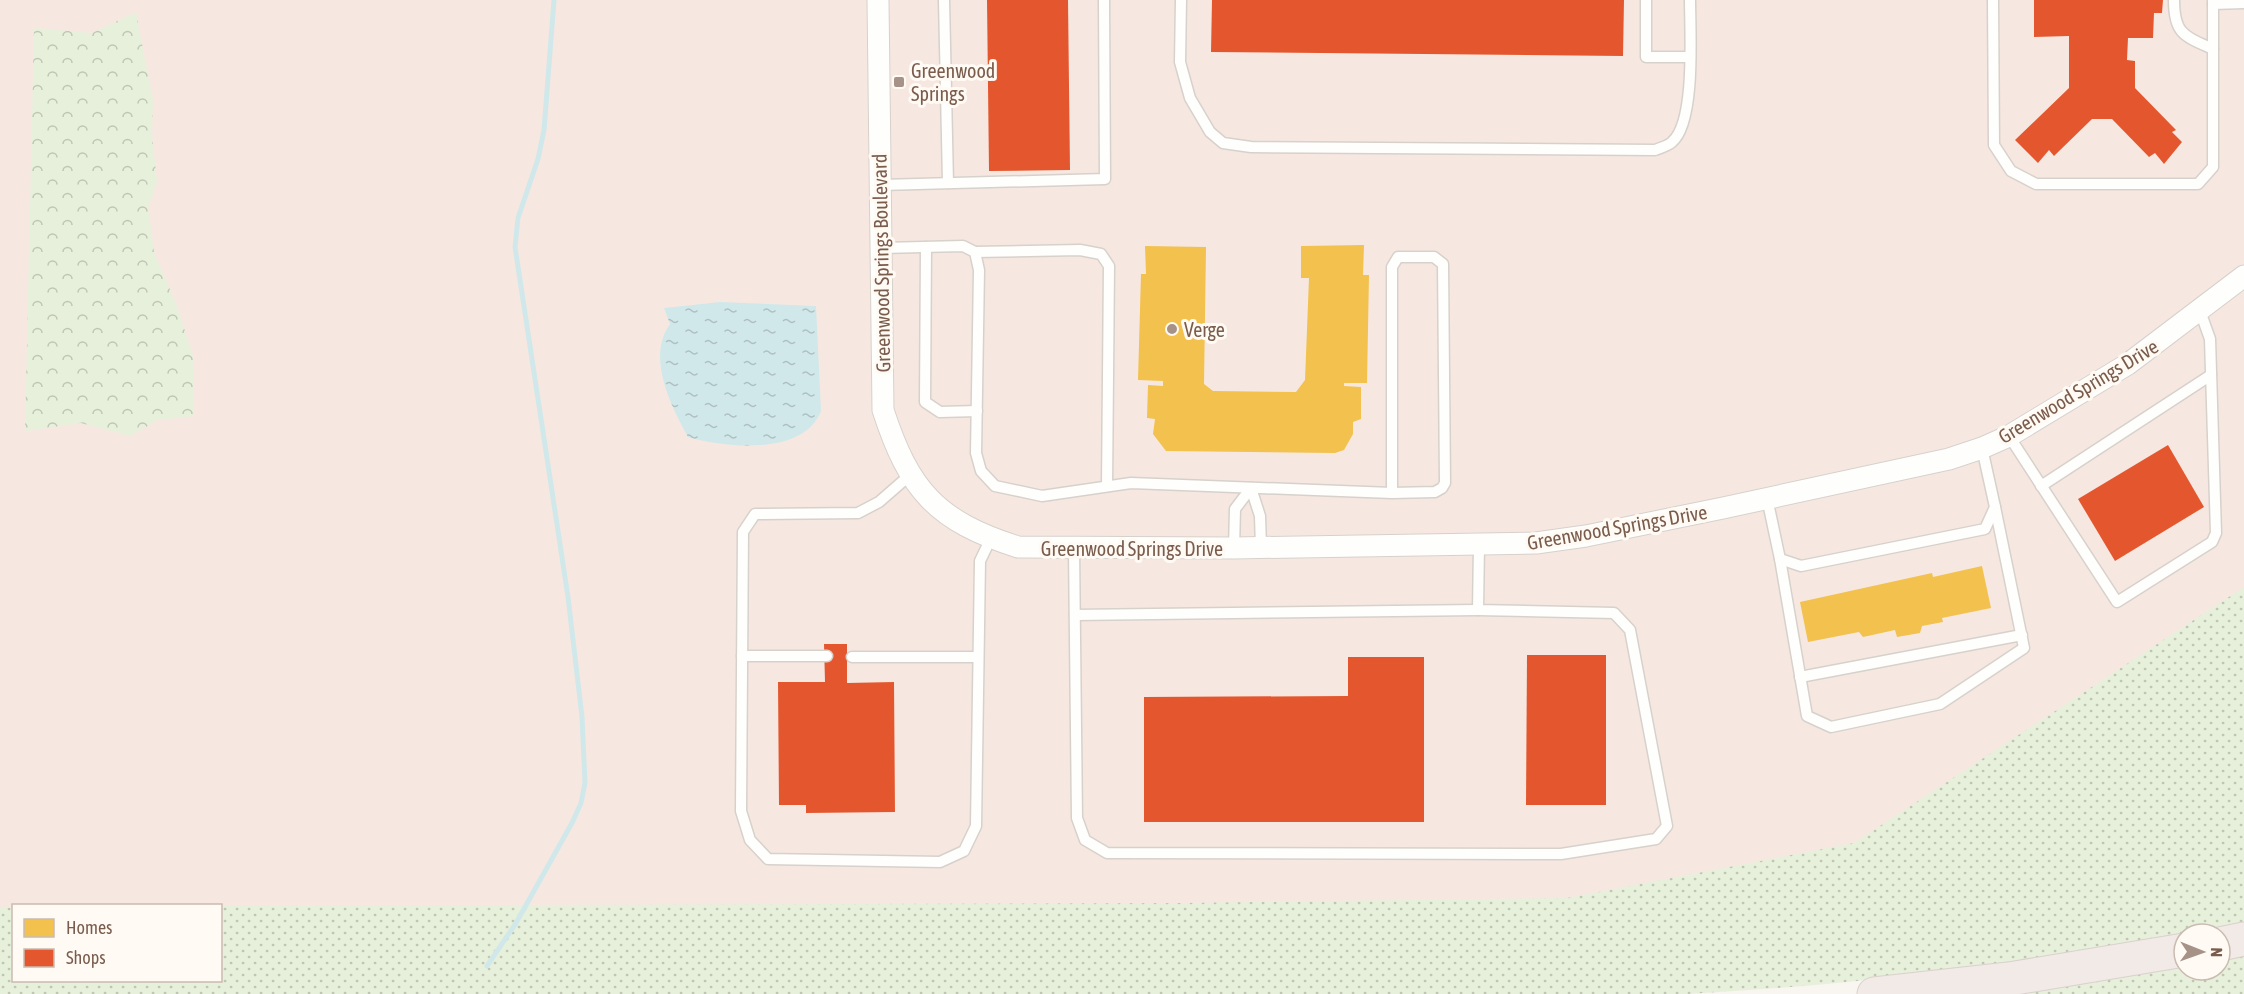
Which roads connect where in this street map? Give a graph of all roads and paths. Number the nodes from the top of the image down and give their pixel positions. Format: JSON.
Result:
{"nodes":[{"id":1,"x":878,"y":0,"type":"edge"},
{"id":2,"x":944,"y":0,"type":"edge"},
{"id":3,"x":1104,"y":0,"type":"edge"},
{"id":4,"x":1181,"y":0,"type":"edge"},
{"id":5,"x":1646,"y":0,"type":"edge"},
{"id":6,"x":1690,"y":0,"type":"edge"},
{"id":7,"x":1993,"y":0,"type":"edge"},
{"id":8,"x":2174,"y":0,"type":"edge"},
{"id":9,"x":2213,"y":2,"type":"edge"},
{"id":10,"x":2244,"y":3,"type":"edge"},
{"id":11,"x":2213,"y":49,"type":"junction"},
{"id":12,"x":1689,"y":57,"type":"junction"},
{"id":13,"x":948,"y":183,"type":"junction"},
{"id":14,"x":880,"y":185,"type":"junction"},
{"id":15,"x":926,"y":247,"type":"junction"},
{"id":16,"x":882,"y":248,"type":"junction"},
{"id":17,"x":975,"y":252,"type":"junction"},
{"id":18,"x":2244,"y":276,"type":"edge"},
{"id":19,"x":2200,"y":311,"type":"junction"},
{"id":20,"x":2211,"y":375,"type":"junction"},
{"id":21,"x":976,"y":411,"type":"junction"},
{"id":22,"x":2009,"y":436,"type":"junction"},
{"id":23,"x":1982,"y":448,"type":"junction"},
{"id":24,"x":910,"y":475,"type":"junction"},
{"id":25,"x":1107,"y":486,"type":"junction"},
{"id":26,"x":2041,"y":486,"type":"junction"},
{"id":27,"x":1251,"y":488,"type":"junction"},
{"id":28,"x":1392,"y":493,"type":"junction"},
{"id":29,"x":1767,"y":498,"type":"junction"},
{"id":30,"x":1995,"y":507,"type":"junction"},
{"id":31,"x":939,"y":509,"type":"joint"},
{"id":32,"x":992,"y":538,"type":"junction"},
{"id":33,"x":1479,"y":546,"type":"junction"},
{"id":34,"x":1234,"y":548,"type":"junction"},
{"id":35,"x":1261,"y":548,"type":"junction"},
{"id":36,"x":1074,"y":549,"type":"junction"},
{"id":37,"x":1780,"y":559,"type":"junction"},
{"id":38,"x":1478,"y":610,"type":"junction"},
{"id":39,"x":1075,"y":615,"type":"junction"},
{"id":40,"x":2022,"y":635,"type":"junction"},
{"id":41,"x":742,"y":656,"type":"junction"},
{"id":42,"x":827,"y":656,"type":"dead end"},
{"id":43,"x":852,"y":657,"type":"dead end"},
{"id":44,"x":978,"y":657,"type":"junction"},
{"id":45,"x":1800,"y":677,"type":"junction"},
{"id":46,"x":2172,"y":952,"type":"edge"},
{"id":47,"x":1874,"y":994,"type":"edge"}],
"edges":[{"from":1,"to":14,"type":"street","name":"Greenwood Springs Boulevard"},
{"from":2,"to":13,"type":"lane"},
{"from":3,"to":13,"type":"lane"},
{"from":4,"to":12,"type":"lane"},
{"from":5,"to":12,"type":"lane"},
{"from":6,"to":12,"type":"lane"},
{"from":7,"to":11,"type":"lane"},
{"from":8,"to":11,"type":"lane"},
{"from":9,"to":10,"type":"lane"},
{"from":9,"to":11,"type":"lane"},
{"from":13,"to":14,"type":"lane"},
{"from":14,"to":16,"type":"street","name":"Greenwood Springs Boulevard"},
{"from":15,"to":16,"type":"lane"},
{"from":15,"to":17,"type":"lane"},
{"from":15,"to":21,"type":"lane"},
{"from":16,"to":24,"type":"street","name":"Greenwood Springs Boulevard"},
{"from":17,"to":21,"type":"lane"},
{"from":17,"to":25,"type":"lane"},
{"from":18,"to":19,"type":"street","name":"Greenwood Springs Drive"},
{"from":19,"to":20,"type":"lane"},
{"from":19,"to":22,"type":"street","name":"Greenwood Springs Drive"},
{"from":20,"to":26,"type":"lane"},
{"from":20,"to":26,"type":"lane"},
{"from":21,"to":25,"type":"lane"},
{"from":22,"to":23,"type":"street","name":"Greenwood Springs Drive"},
{"from":22,"to":26,"type":"lane"},
{"from":23,"to":29,"type":"street","name":"Greenwood Springs Drive"},
{"from":23,"to":30,"type":"lane"},
{"from":24,"to":31,"type":"street","name":"Greenwood Springs Boulevard"},
{"from":24,"to":41,"type":"lane"},
{"from":25,"to":27,"type":"lane"},
{"from":27,"to":28,"type":"lane"},
{"from":27,"to":34,"type":"lane"},
{"from":27,"to":35,"type":"lane"},
{"from":28,"to":28,"type":"lane"},
{"from":29,"to":33,"type":"street","name":"Greenwood Springs Drive"},
{"from":29,"to":37,"type":"lane"},
{"from":30,"to":37,"type":"lane"},
{"from":30,"to":40,"type":"lane"},
{"from":31,"to":32,"type":"street","name":"Greenwood Springs Drive"},
{"from":32,"to":36,"type":"street","name":"Greenwood Springs Drive"},
{"from":32,"to":44,"type":"lane"},
{"from":33,"to":35,"type":"street","name":"Greenwood Springs Drive"},
{"from":33,"to":38,"type":"lane"},
{"from":34,"to":35,"type":"street","name":"Greenwood Springs Drive"},
{"from":34,"to":36,"type":"street","name":"Greenwood Springs Drive"},
{"from":36,"to":39,"type":"lane"},
{"from":37,"to":45,"type":"lane"},
{"from":38,"to":39,"type":"lane"},
{"from":38,"to":39,"type":"lane"},
{"from":40,"to":45,"type":"lane"},
{"from":40,"to":45,"type":"lane"},
{"from":41,"to":42,"type":"lane"},
{"from":41,"to":44,"type":"lane"},
{"from":43,"to":44,"type":"lane"},
{"from":46,"to":47,"type":"highway"}]}
